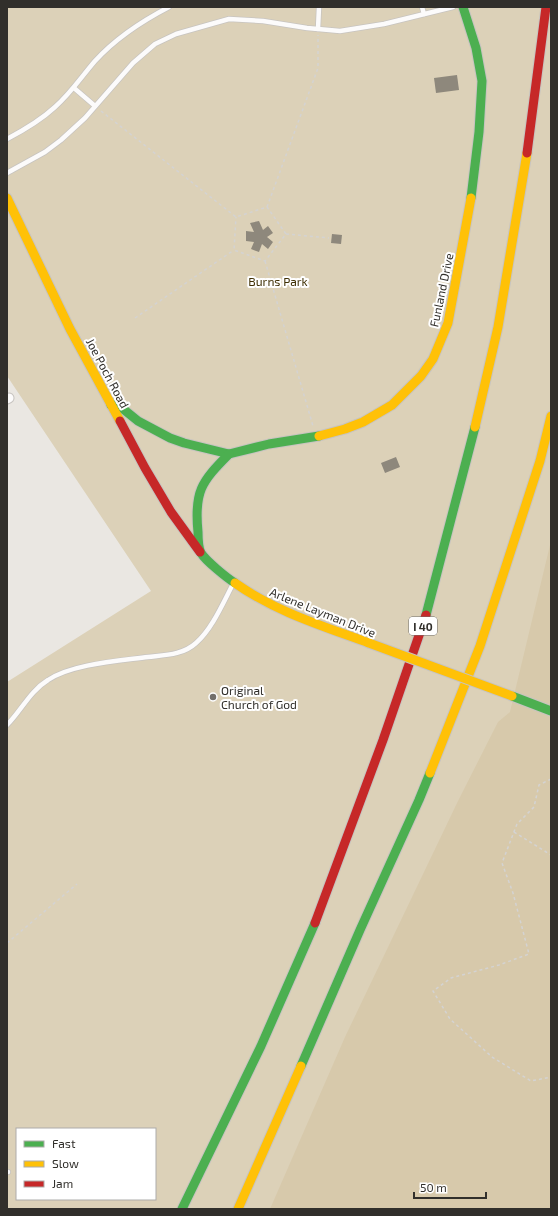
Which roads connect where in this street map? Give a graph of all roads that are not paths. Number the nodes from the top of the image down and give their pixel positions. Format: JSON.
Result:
{"nodes":[{"id":1,"x":169,"y":7,"type":"edge"},
{"id":2,"x":319,"y":7,"type":"edge"},
{"id":3,"x":422,"y":7,"type":"edge"},
{"id":4,"x":453,"y":7,"type":"edge"},
{"id":5,"x":463,"y":7,"type":"edge"},
{"id":6,"x":546,"y":7,"type":"edge"},
{"id":7,"x":424,"y":14,"type":"junction"},
{"id":8,"x":318,"y":29,"type":"junction"},
{"id":9,"x":74,"y":88,"type":"junction"},
{"id":10,"x":95,"y":106,"type":"junction"},
{"id":11,"x":7,"y":139,"type":"edge"},
{"id":12,"x":7,"y":173,"type":"edge"},
{"id":13,"x":7,"y":198,"type":"edge"},
{"id":14,"x":111,"y":405,"type":"junction"},
{"id":15,"x":551,"y":416,"type":"edge"},
{"id":16,"x":229,"y":454,"type":"junction"},
{"id":17,"x":200,"y":552,"type":"junction"},
{"id":18,"x":234,"y":582,"type":"junction"},
{"id":19,"x":551,"y":711,"type":"edge"},
{"id":20,"x":7,"y":725,"type":"edge"},
{"id":21,"x":182,"y":1209,"type":"edge"},
{"id":22,"x":238,"y":1209,"type":"edge"}],
"edges":[{"from":1,"to":9,"type":"lane"},
{"from":2,"to":8,"type":"lane"},
{"from":3,"to":7,"type":"lane"},
{"from":4,"to":7,"type":"lane"},
{"from":5,"to":16,"type":"main road","name":"Funland Drive"},
{"from":6,"to":21,"type":"main road","number":"I 40"},
{"from":7,"to":8,"type":"lane"},
{"from":8,"to":10,"type":"lane"},
{"from":9,"to":10,"type":"lane"},
{"from":9,"to":11,"type":"lane"},
{"from":10,"to":12,"type":"lane"},
{"from":13,"to":14,"type":"main road","name":"Joe Poch Road"},
{"from":14,"to":16,"type":"main road","name":"Funland Drive"},
{"from":14,"to":17,"type":"main road","name":"Joe Poch Road"},
{"from":15,"to":22,"type":"main road"},
{"from":16,"to":17,"type":"main road"},
{"from":17,"to":18,"type":"main road","name":"Arlene Layman Drive"},
{"from":18,"to":19,"type":"main road","name":"Arlene Layman Drive","bridge":true},
{"from":18,"to":20,"type":"lane"}]}
